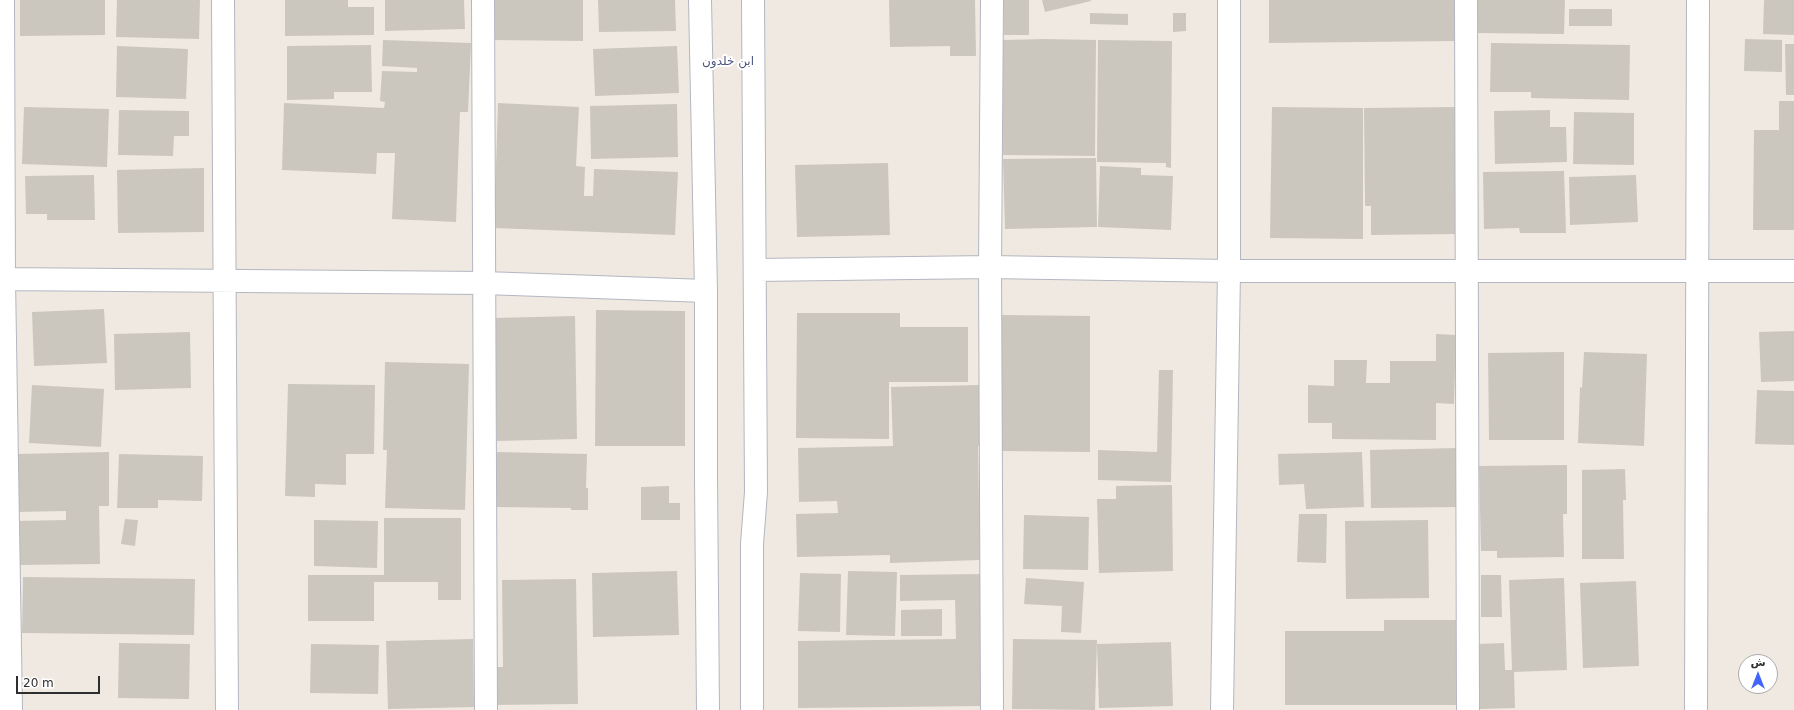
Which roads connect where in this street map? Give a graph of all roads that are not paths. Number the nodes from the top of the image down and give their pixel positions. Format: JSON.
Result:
{"nodes":[{"id":1,"x":3,"y":0,"type":"edge"},
{"id":2,"x":223,"y":0,"type":"edge"},
{"id":3,"x":483,"y":0,"type":"edge"},
{"id":4,"x":700,"y":0,"type":"edge"},
{"id":5,"x":753,"y":0,"type":"edge"},
{"id":6,"x":992,"y":0,"type":"edge"},
{"id":7,"x":1229,"y":0,"type":"edge"},
{"id":8,"x":1466,"y":0,"type":"edge"},
{"id":9,"x":1698,"y":0,"type":"edge"},
{"id":10,"x":990,"y":267,"type":"junction"},
{"id":11,"x":755,"y":270,"type":"junction"},
{"id":12,"x":1229,"y":270,"type":"junction"},
{"id":13,"x":1794,"y":270,"type":"edge"},
{"id":14,"x":1466,"y":271,"type":"junction"},
{"id":15,"x":1698,"y":272,"type":"junction"},
{"id":16,"x":2,"y":279,"type":"edge"},
{"id":17,"x":225,"y":281,"type":"junction"},
{"id":18,"x":485,"y":283,"type":"junction"},
{"id":19,"x":706,"y":291,"type":"junction"},
{"id":20,"x":11,"y":710,"type":"edge"},
{"id":21,"x":227,"y":710,"type":"edge"},
{"id":22,"x":486,"y":710,"type":"edge"},
{"id":23,"x":708,"y":710,"type":"edge"},
{"id":24,"x":752,"y":710,"type":"edge"},
{"id":25,"x":992,"y":710,"type":"edge"},
{"id":26,"x":1222,"y":710,"type":"edge"},
{"id":27,"x":1468,"y":710,"type":"edge"},
{"id":28,"x":1696,"y":710,"type":"edge"}],
"edges":[{"from":1,"to":16,"type":"street"},
{"from":2,"to":17,"type":"street"},
{"from":3,"to":18,"type":"street"},
{"from":4,"to":19,"type":"street"},
{"from":5,"to":11,"type":"street"},
{"from":6,"to":10,"type":"street"},
{"from":7,"to":12,"type":"street"},
{"from":8,"to":14,"type":"street"},
{"from":9,"to":15,"type":"street"},
{"from":10,"to":11,"type":"street"},
{"from":10,"to":12,"type":"street"},
{"from":10,"to":25,"type":"street"},
{"from":11,"to":24,"type":"street"},
{"from":12,"to":14,"type":"street"},
{"from":12,"to":26,"type":"street"},
{"from":13,"to":15,"type":"street"},
{"from":14,"to":15,"type":"street"},
{"from":14,"to":27,"type":"street"},
{"from":15,"to":28,"type":"street"},
{"from":16,"to":17,"type":"street"},
{"from":16,"to":20,"type":"street"},
{"from":17,"to":18,"type":"street"},
{"from":17,"to":21,"type":"street"},
{"from":18,"to":19,"type":"street"},
{"from":18,"to":22,"type":"street"},
{"from":19,"to":23,"type":"street"}]}
